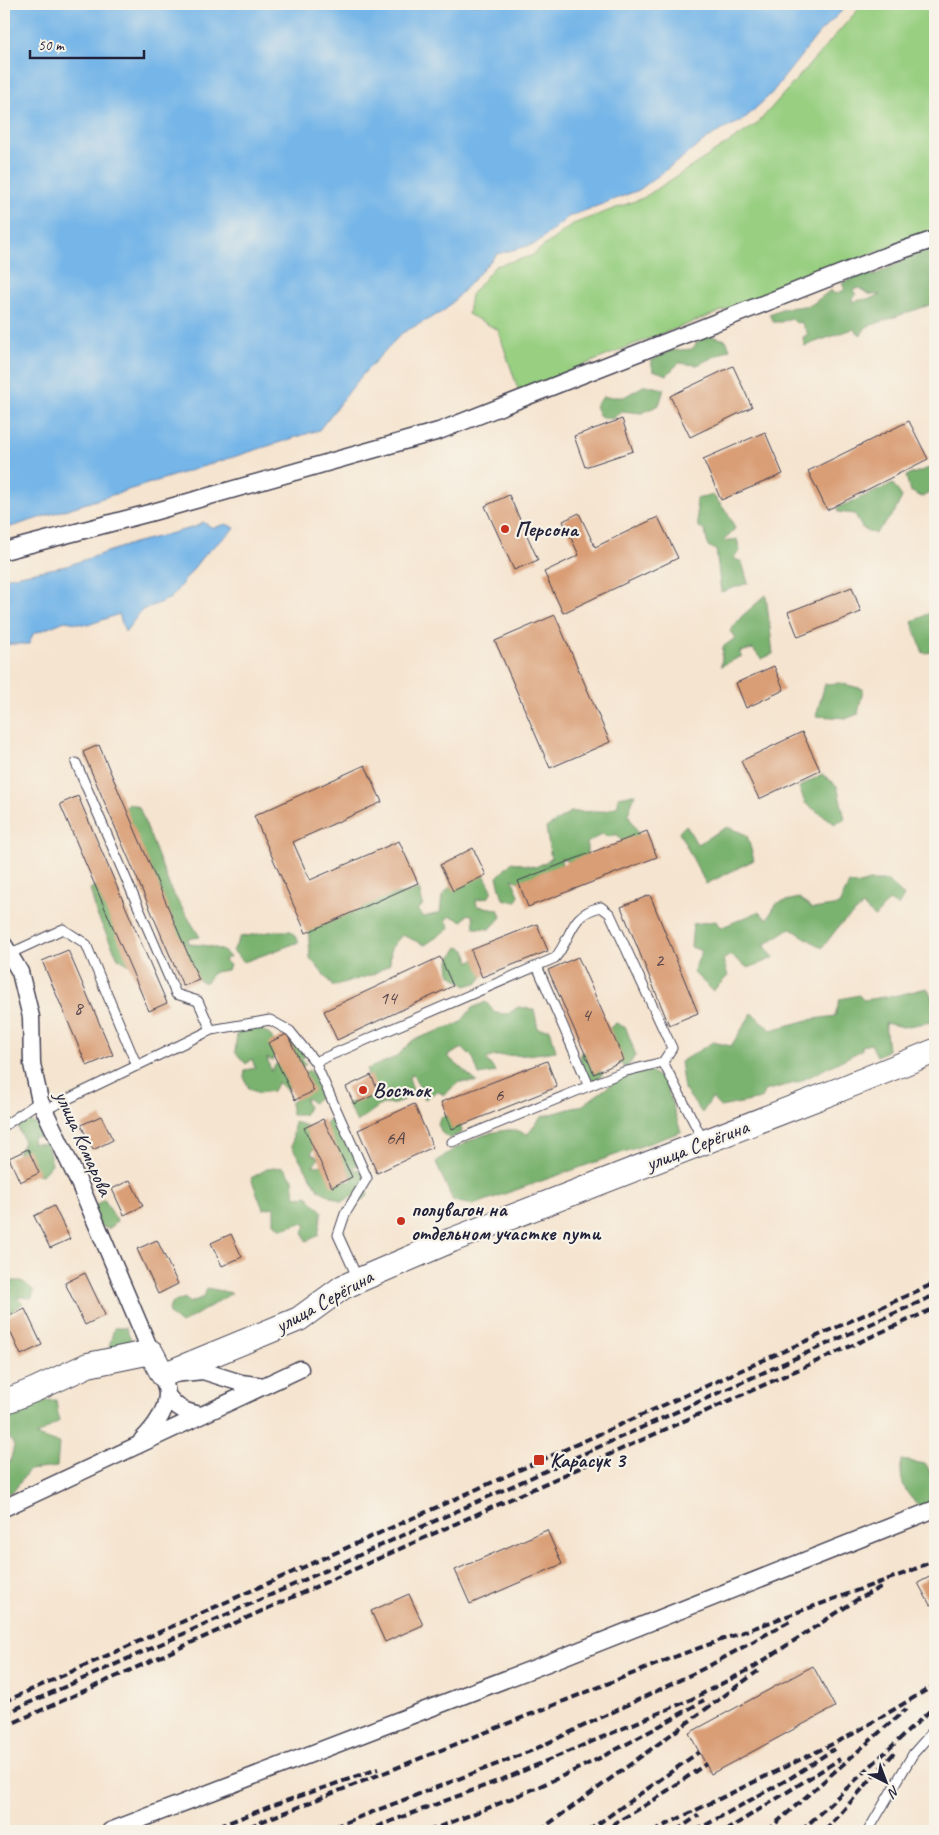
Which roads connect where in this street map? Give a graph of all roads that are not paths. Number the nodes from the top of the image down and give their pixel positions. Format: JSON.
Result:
{"nodes":[{"id":1,"x":935,"y":239,"type":"edge"},
{"id":2,"x":4,"y":551,"type":"edge"},
{"id":3,"x":76,"y":763,"type":"dead end"},
{"id":4,"x":7,"y":950,"type":"edge"},
{"id":5,"x":537,"y":966,"type":"junction"},
{"id":6,"x":211,"y":1030,"type":"junction"},
{"id":7,"x":935,"y":1051,"type":"edge"},
{"id":8,"x":314,"y":1062,"type":"junction"},
{"id":9,"x":663,"y":1062,"type":"junction"},
{"id":10,"x":136,"y":1066,"type":"junction"},
{"id":11,"x":588,"y":1086,"type":"junction"},
{"id":12,"x":42,"y":1105,"type":"junction"},
{"id":13,"x":4,"y":1126,"type":"edge"},
{"id":14,"x":452,"y":1142,"type":"dead end"},
{"id":15,"x":704,"y":1142,"type":"junction"},
{"id":16,"x":358,"y":1280,"type":"junction"},
{"id":17,"x":151,"y":1352,"type":"junction"},
{"id":18,"x":300,"y":1369,"type":"dead end"},
{"id":19,"x":165,"y":1385,"type":"junction"},
{"id":20,"x":264,"y":1386,"type":"junction"},
{"id":21,"x":4,"y":1402,"type":"edge"},
{"id":22,"x":202,"y":1415,"type":"junction"},
{"id":23,"x":138,"y":1445,"type":"junction"},
{"id":24,"x":4,"y":1508,"type":"edge"},
{"id":25,"x":935,"y":1509,"type":"edge"},
{"id":26,"x":935,"y":1729,"type":"edge"},
{"id":27,"x":110,"y":1831,"type":"edge"},
{"id":28,"x":868,"y":1831,"type":"edge"}],
"edges":[{"from":1,"to":2,"type":"street"},
{"from":3,"to":6,"type":"lane"},
{"from":4,"to":10,"type":"lane"},
{"from":4,"to":12,"type":"street","name":"улица Комарова"},
{"from":5,"to":8,"type":"lane"},
{"from":5,"to":9,"type":"lane"},
{"from":5,"to":11,"type":"lane"},
{"from":6,"to":8,"type":"lane"},
{"from":6,"to":10,"type":"lane"},
{"from":7,"to":15,"type":"street","name":"улица Серёгина"},
{"from":8,"to":16,"type":"lane"},
{"from":9,"to":11,"type":"lane"},
{"from":9,"to":15,"type":"lane"},
{"from":10,"to":12,"type":"lane"},
{"from":11,"to":14,"type":"lane"},
{"from":12,"to":13,"type":"lane"},
{"from":12,"to":17,"type":"street","name":"улица Комарова"},
{"from":15,"to":16,"type":"street","name":"улица Серёгина"},
{"from":16,"to":19,"type":"street","name":"улица Серёгина"},
{"from":17,"to":19,"type":"street"},
{"from":17,"to":21,"type":"street"},
{"from":18,"to":20,"type":"street"},
{"from":19,"to":20,"type":"street"},
{"from":19,"to":22,"type":"street"},
{"from":19,"to":23,"type":"street"},
{"from":20,"to":22,"type":"street"},
{"from":22,"to":23,"type":"street"},
{"from":23,"to":24,"type":"street"},
{"from":25,"to":27,"type":"street"},
{"from":26,"to":28,"type":"lane"}]}
